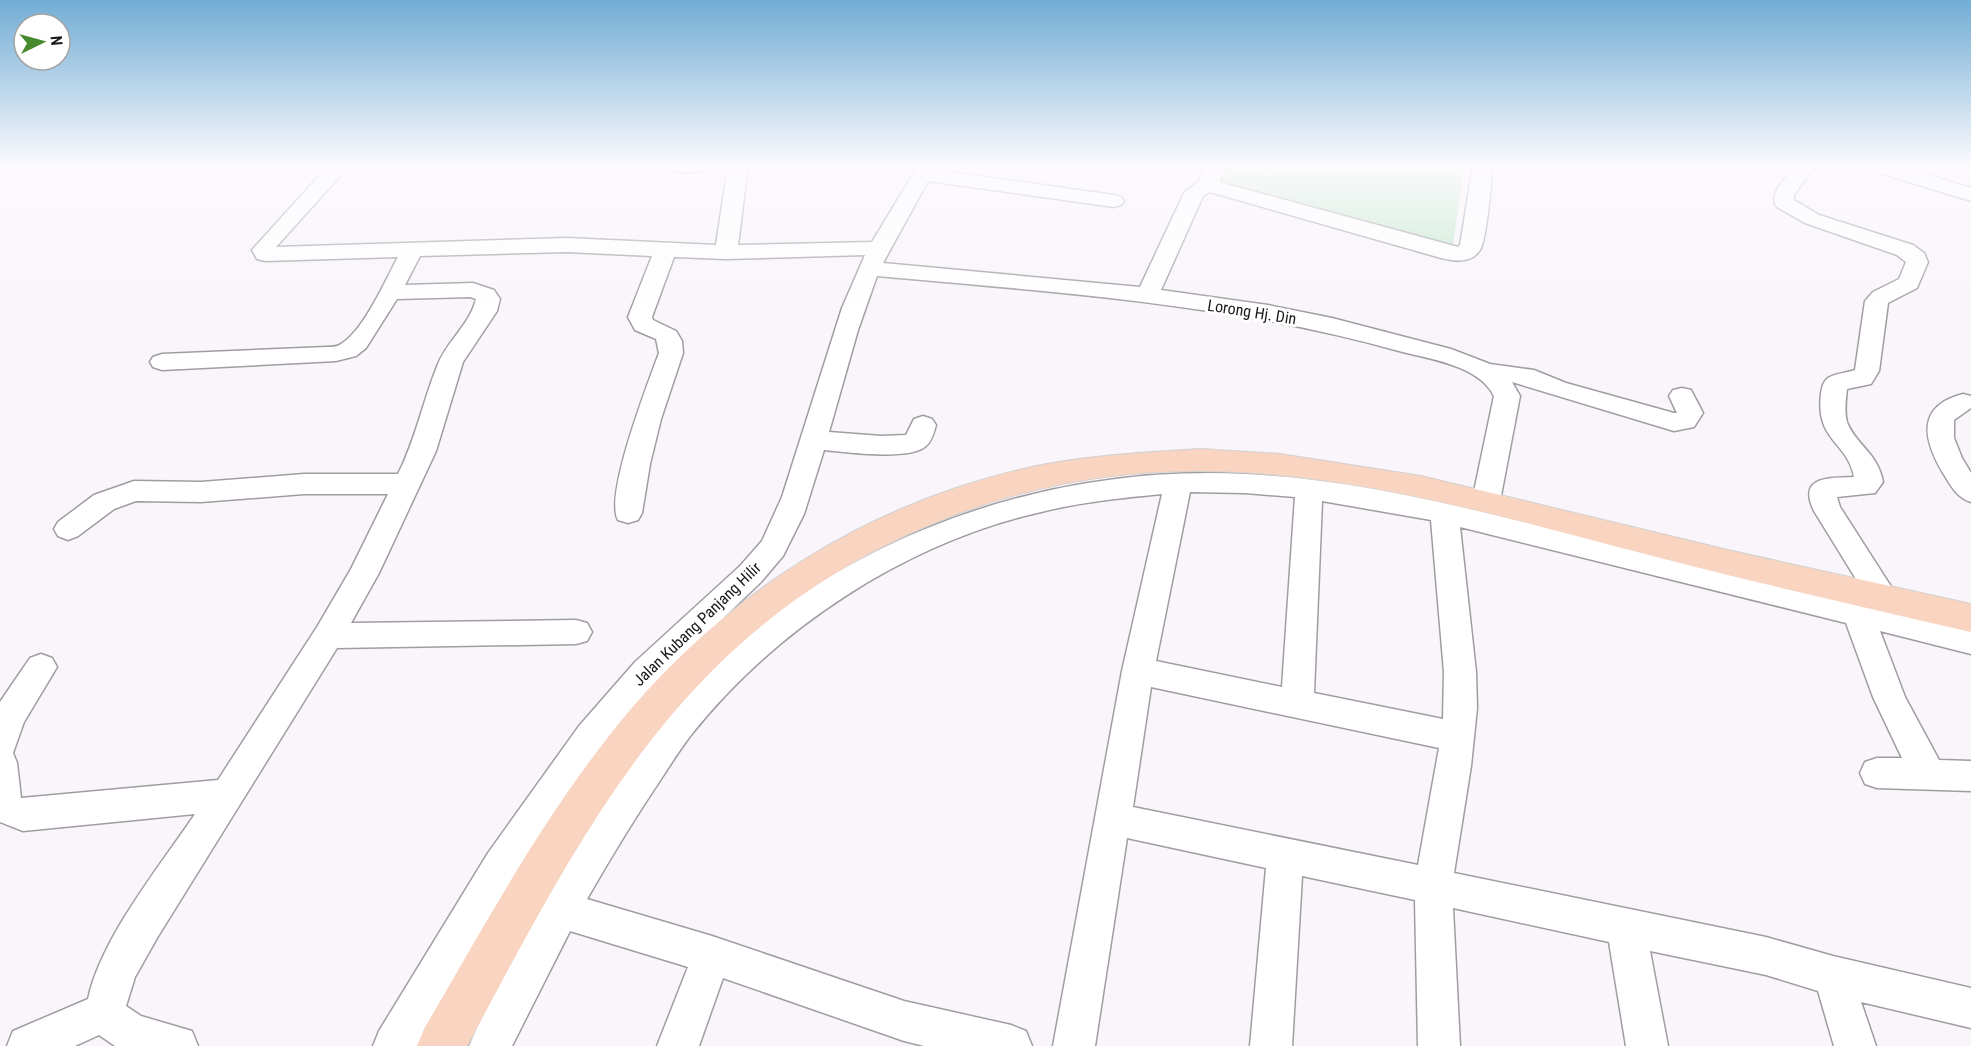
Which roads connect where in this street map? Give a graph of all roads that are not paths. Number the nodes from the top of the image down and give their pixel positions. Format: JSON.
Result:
{"nodes":[{"id":1,"x":294,"y":215,"type":"edge"},
{"id":2,"x":731,"y":215,"type":"edge"},
{"id":3,"x":896,"y":215,"type":"edge"},
{"id":4,"x":1184,"y":215,"type":"edge"},
{"id":5,"x":1331,"y":215,"type":"edge"},
{"id":6,"x":1476,"y":215,"type":"edge"},
{"id":7,"x":1805,"y":215,"type":"edge"},
{"id":8,"x":412,"y":250,"type":"junction"},
{"id":9,"x":665,"y":251,"type":"junction"},
{"id":10,"x":726,"y":252,"type":"junction"},
{"id":11,"x":875,"y":259,"type":"junction"},
{"id":12,"x":390,"y":292,"type":"junction"},
{"id":13,"x":1147,"y":296,"type":"junction"},
{"id":14,"x":162,"y":362,"type":"dead end"},
{"id":15,"x":1486,"y":371,"type":"junction"},
{"id":16,"x":1682,"y":396,"type":"dead end"},
{"id":17,"x":1963,"y":402,"type":"dead end"},
{"id":18,"x":923,"y":425,"type":"dead end"},
{"id":19,"x":814,"y":440,"type":"junction"},
{"id":20,"x":1178,"y":483,"type":"junction"},
{"id":21,"x":406,"y":484,"type":"junction"},
{"id":22,"x":1309,"y":489,"type":"junction"},
{"id":23,"x":1971,"y":492,"type":"edge"},
{"id":24,"x":1486,"y":501,"type":"junction"},
{"id":25,"x":628,"y":513,"type":"dead end"},
{"id":26,"x":1444,"y":513,"type":"junction"},
{"id":27,"x":68,"y":529,"type":"dead end"},
{"id":28,"x":1795,"y":588,"type":"junction"},
{"id":29,"x":1871,"y":606,"type":"junction"},
{"id":30,"x":1971,"y":618,"type":"edge"},
{"id":31,"x":576,"y":632,"type":"dead end"},
{"id":32,"x":328,"y":636,"type":"junction"},
{"id":33,"x":1971,"y":641,"type":"edge"},
{"id":34,"x":41,"y":667,"type":"dead end"},
{"id":35,"x":1138,"y":671,"type":"junction"},
{"id":36,"x":1297,"y":704,"type":"junction"},
{"id":37,"x":1458,"y":738,"type":"junction"},
{"id":38,"x":0,"y":744,"type":"edge"},
{"id":39,"x":0,"y":763,"type":"edge"},
{"id":40,"x":1877,"y":772,"type":"dead end"},
{"id":41,"x":1929,"y":775,"type":"junction"},
{"id":42,"x":1971,"y":776,"type":"edge"},
{"id":43,"x":228,"y":795,"type":"junction"},
{"id":44,"x":1113,"y":819,"type":"junction"},
{"id":45,"x":1284,"y":857,"type":"junction"},
{"id":46,"x":1433,"y":886,"type":"junction"},
{"id":47,"x":560,"y":910,"type":"junction"},
{"id":48,"x":1626,"y":926,"type":"junction"},
{"id":49,"x":712,"y":955,"type":"junction"},
{"id":50,"x":1833,"y":976,"type":"junction"},
{"id":51,"x":1971,"y":1008,"type":"edge"},
{"id":52,"x":105,"y":1012,"type":"junction"},
{"id":53,"x":28,"y":1046,"type":"edge"},
{"id":54,"x":177,"y":1046,"type":"edge"},
{"id":55,"x":393,"y":1046,"type":"edge"},
{"id":56,"x":441,"y":1046,"type":"edge"},
{"id":57,"x":490,"y":1046,"type":"edge"},
{"id":58,"x":678,"y":1046,"type":"edge"},
{"id":59,"x":1011,"y":1046,"type":"edge"},
{"id":60,"x":1074,"y":1046,"type":"edge"},
{"id":61,"x":1271,"y":1046,"type":"edge"},
{"id":62,"x":1440,"y":1046,"type":"edge"},
{"id":63,"x":1647,"y":1046,"type":"edge"},
{"id":64,"x":1855,"y":1046,"type":"edge"}],
"edges":[{"from":1,"to":8,"type":"street","name":"Lorong Hj. Din"},
{"from":2,"to":10,"type":"street"},
{"from":3,"to":11,"type":"street","name":"Jalan Kubang Panjang Hilir"},
{"from":4,"to":13,"type":"street"},
{"from":5,"to":6,"type":"street"},
{"from":7,"to":29,"type":"street"},
{"from":8,"to":9,"type":"street","name":"Lorong Hj. Din"},
{"from":8,"to":12,"type":"street"},
{"from":9,"to":10,"type":"street","name":"Lorong Hj. Din"},
{"from":9,"to":25,"type":"street"},
{"from":10,"to":11,"type":"street","name":"Lorong Hj. Din"},
{"from":11,"to":13,"type":"street","name":"Lorong Hj. Din"},
{"from":11,"to":19,"type":"street","name":"Jalan Kubang Panjang Hilir"},
{"from":12,"to":14,"type":"street"},
{"from":12,"to":21,"type":"street"},
{"from":13,"to":15,"type":"street","name":"Lorong Hj. Din"},
{"from":15,"to":16,"type":"street"},
{"from":15,"to":24,"type":"street","name":"Lorong Hj. Din"},
{"from":17,"to":23,"type":"street"},
{"from":18,"to":19,"type":"street"},
{"from":19,"to":55,"type":"street","name":"Jalan Kubang Panjang Hilir"},
{"from":20,"to":22,"type":"street"},
{"from":20,"to":35,"type":"street"},
{"from":20,"to":47,"type":"street"},
{"from":21,"to":27,"type":"street"},
{"from":21,"to":32,"type":"street"},
{"from":22,"to":26,"type":"street"},
{"from":22,"to":36,"type":"street"},
{"from":24,"to":28,"type":"main road"},
{"from":24,"to":56,"type":"main road"},
{"from":26,"to":28,"type":"street"},
{"from":26,"to":37,"type":"street"},
{"from":28,"to":29,"type":"main road"},
{"from":29,"to":30,"type":"main road"},
{"from":29,"to":33,"type":"street"},
{"from":29,"to":41,"type":"street"},
{"from":31,"to":32,"type":"street"},
{"from":32,"to":43,"type":"street"},
{"from":34,"to":38,"type":"street"},
{"from":35,"to":36,"type":"street"},
{"from":35,"to":44,"type":"street"},
{"from":36,"to":37,"type":"street"},
{"from":37,"to":46,"type":"street"},
{"from":39,"to":43,"type":"street"},
{"from":40,"to":41,"type":"street"},
{"from":41,"to":42,"type":"street"},
{"from":43,"to":52,"type":"street"},
{"from":44,"to":45,"type":"street"},
{"from":44,"to":60,"type":"street"},
{"from":45,"to":46,"type":"street"},
{"from":45,"to":61,"type":"street"},
{"from":46,"to":48,"type":"street"},
{"from":46,"to":62,"type":"street"},
{"from":47,"to":49,"type":"street"},
{"from":47,"to":57,"type":"street"},
{"from":48,"to":50,"type":"street"},
{"from":48,"to":63,"type":"street"},
{"from":49,"to":58,"type":"street"},
{"from":49,"to":59,"type":"street"},
{"from":50,"to":51,"type":"street"},
{"from":50,"to":64,"type":"street"},
{"from":52,"to":53,"type":"street"},
{"from":52,"to":54,"type":"street"}]}
